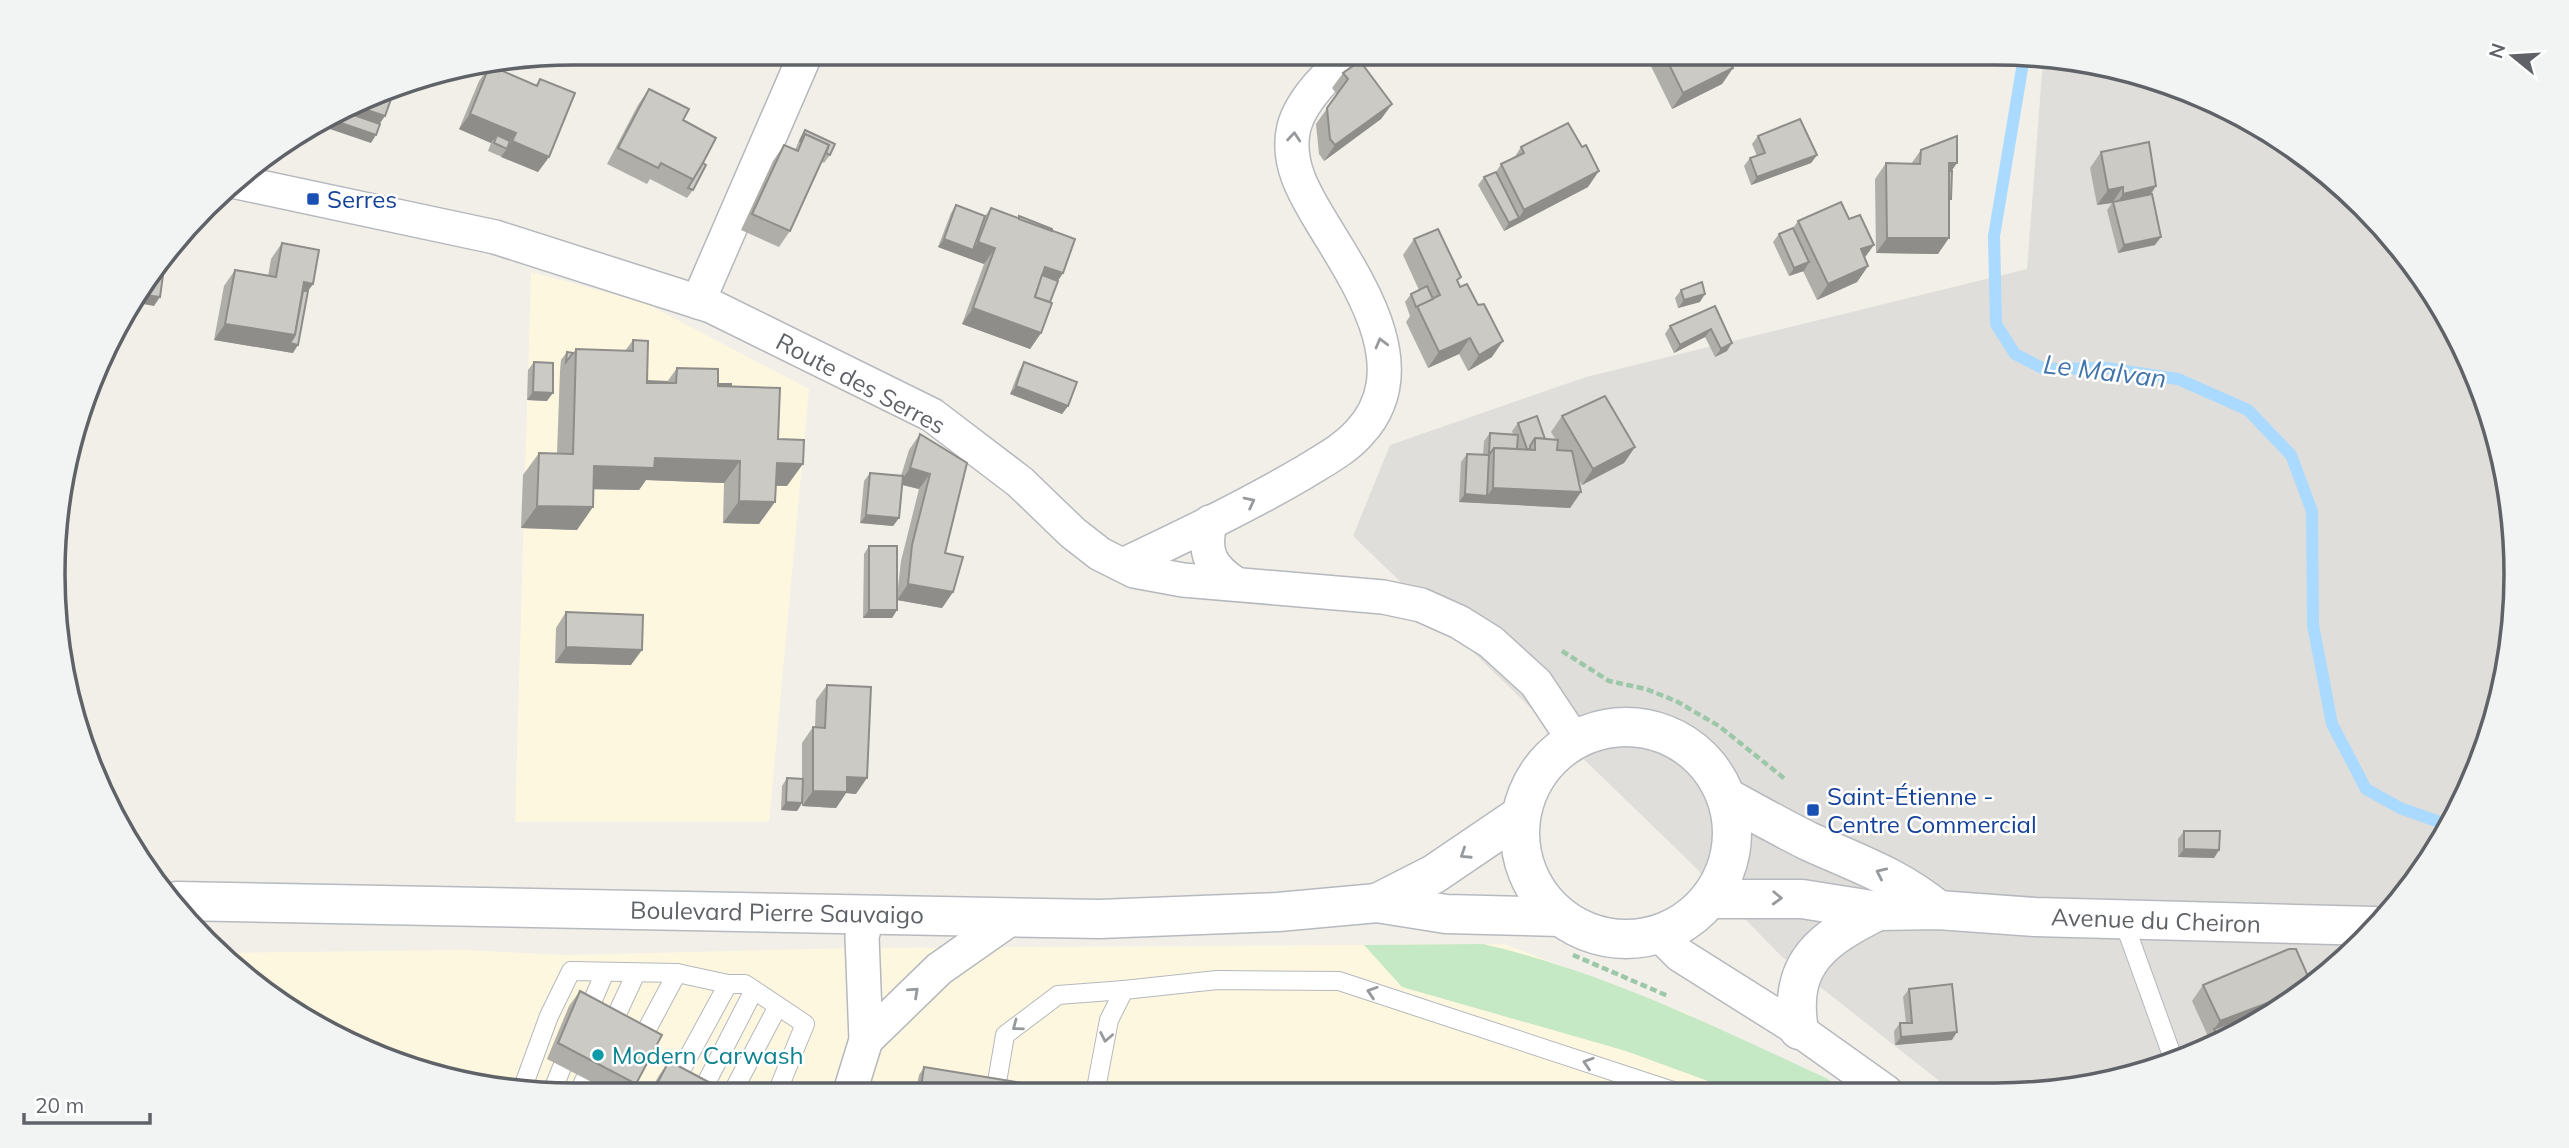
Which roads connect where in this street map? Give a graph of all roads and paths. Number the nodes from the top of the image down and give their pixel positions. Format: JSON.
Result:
{"nodes":[{"id":1,"x":800,"y":65,"type":"edge"},
{"id":2,"x":1340,"y":65,"type":"edge"},
{"id":3,"x":247,"y":184,"type":"edge"},
{"id":4,"x":698,"y":302,"type":"junction"},
{"id":5,"x":1210,"y":522,"type":"junction"},
{"id":6,"x":1123,"y":565,"type":"junction"},
{"id":7,"x":1236,"y":584,"type":"junction"},
{"id":8,"x":1536,"y":684,"type":"junction"},
{"id":9,"x":1574,"y":740,"type":"junction"},
{"id":10,"x":1786,"y":780,"type":"dead end"},
{"id":11,"x":1726,"y":797,"type":"junction"},
{"id":12,"x":1521,"y":815,"type":"junction"},
{"id":13,"x":1709,"y":899,"type":"junction"},
{"id":14,"x":184,"y":901,"type":"edge"},
{"id":15,"x":1377,"y":903,"type":"junction"},
{"id":16,"x":1938,"y":910,"type":"junction"},
{"id":17,"x":1878,"y":911,"type":"junction"},
{"id":18,"x":868,"y":914,"type":"junction"},
{"id":19,"x":1013,"y":917,"type":"junction"},
{"id":20,"x":1560,"y":917,"type":"junction"},
{"id":21,"x":2122,"y":917,"type":"junction"},
{"id":22,"x":2363,"y":926,"type":"edge"},
{"id":23,"x":1659,"y":934,"type":"junction"},
{"id":24,"x":605,"y":972,"type":"junction"},
{"id":25,"x":636,"y":973,"type":"junction"},
{"id":26,"x":677,"y":973,"type":"junction"},
{"id":27,"x":728,"y":985,"type":"junction"},
{"id":28,"x":754,"y":990,"type":"junction"},
{"id":29,"x":1124,"y":990,"type":"junction"},
{"id":30,"x":778,"y":1006,"type":"junction"},
{"id":31,"x":586,"y":1016,"type":"edge"},
{"id":32,"x":610,"y":1029,"type":"edge"},
{"id":33,"x":1799,"y":1030,"type":"junction"},
{"id":34,"x":866,"y":1040,"type":"junction"},
{"id":35,"x":639,"y":1044,"type":"edge"},
{"id":36,"x":2171,"y":1052,"type":"edge"},
{"id":37,"x":562,"y":1067,"type":"edge"},
{"id":38,"x":585,"y":1079,"type":"edge"},
{"id":39,"x":525,"y":1081,"type":"edge"},
{"id":40,"x":556,"y":1082,"type":"edge"},
{"id":41,"x":583,"y":1083,"type":"edge"},
{"id":42,"x":674,"y":1083,"type":"edge"},
{"id":43,"x":706,"y":1083,"type":"edge"},
{"id":44,"x":737,"y":1083,"type":"edge"},
{"id":45,"x":781,"y":1083,"type":"edge"},
{"id":46,"x":853,"y":1083,"type":"edge"},
{"id":47,"x":997,"y":1083,"type":"edge"},
{"id":48,"x":1097,"y":1083,"type":"edge"},
{"id":49,"x":1649,"y":1083,"type":"edge"},
{"id":50,"x":1875,"y":1083,"type":"edge"}],
"edges":[{"from":1,"to":4,"type":"street"},
{"from":5,"to":2,"type":"street","one_way":true},
{"from":3,"to":4,"type":"street","name":"Route des Serres"},
{"from":4,"to":6,"type":"street","name":"Route des Serres"},
{"from":5,"to":6,"type":"street"},
{"from":5,"to":7,"type":"street"},
{"from":6,"to":7,"type":"street","name":"Route des Serres"},
{"from":7,"to":8,"type":"street","name":"Route des Serres"},
{"from":8,"to":9,"type":"street","name":"Route des Serres"},
{"from":8,"to":10,"type":"path"},
{"from":9,"to":11,"type":"main road"},
{"from":9,"to":12,"type":"main road"},
{"from":11,"to":13,"type":"main road"},
{"from":16,"to":11,"type":"main road","one_way":true},
{"from":12,"to":15,"type":"main road","name":"Boulevard Pierre Sauvaigo","one_way":true},
{"from":12,"to":20,"type":"main road"},
{"from":13,"to":17,"type":"main road","name":"Avenue du Cheiron","one_way":true},
{"from":13,"to":23,"type":"main road"},
{"from":14,"to":18,"type":"main road","name":"Boulevard Pierre Sauvaigo"},
{"from":15,"to":19,"type":"main road","name":"Boulevard Pierre Sauvaigo"},
{"from":15,"to":20,"type":"main road","name":"Boulevard Pierre Sauvaigo"},
{"from":16,"to":17,"type":"main road","name":"Avenue du Cheiron"},
{"from":16,"to":21,"type":"main road","name":"Avenue du Cheiron"},
{"from":17,"to":33,"type":"main road"},
{"from":18,"to":19,"type":"main road","name":"Boulevard Pierre Sauvaigo"},
{"from":18,"to":34,"type":"street"},
{"from":34,"to":19,"type":"street","one_way":true},
{"from":20,"to":23,"type":"main road"},
{"from":21,"to":22,"type":"main road","name":"Avenue du Cheiron"},
{"from":21,"to":36,"type":"lane"},
{"from":23,"to":33,"type":"street"},
{"from":24,"to":25,"type":"lane"},
{"from":24,"to":31,"type":"lane"},
{"from":24,"to":39,"type":"lane"},
{"from":25,"to":26,"type":"lane"},
{"from":25,"to":32,"type":"lane"},
{"from":26,"to":27,"type":"lane"},
{"from":26,"to":35,"type":"lane"},
{"from":27,"to":28,"type":"lane"},
{"from":27,"to":42,"type":"lane"},
{"from":28,"to":30,"type":"lane"},
{"from":28,"to":43,"type":"lane"},
{"from":29,"to":47,"type":"lane","one_way":true},
{"from":29,"to":48,"type":"lane","one_way":true},
{"from":49,"to":29,"type":"lane","one_way":true},
{"from":30,"to":44,"type":"lane"},
{"from":30,"to":45,"type":"lane"},
{"from":33,"to":50,"type":"street"},
{"from":34,"to":46,"type":"street"},
{"from":37,"to":40,"type":"lane"},
{"from":38,"to":41,"type":"lane"}]}
